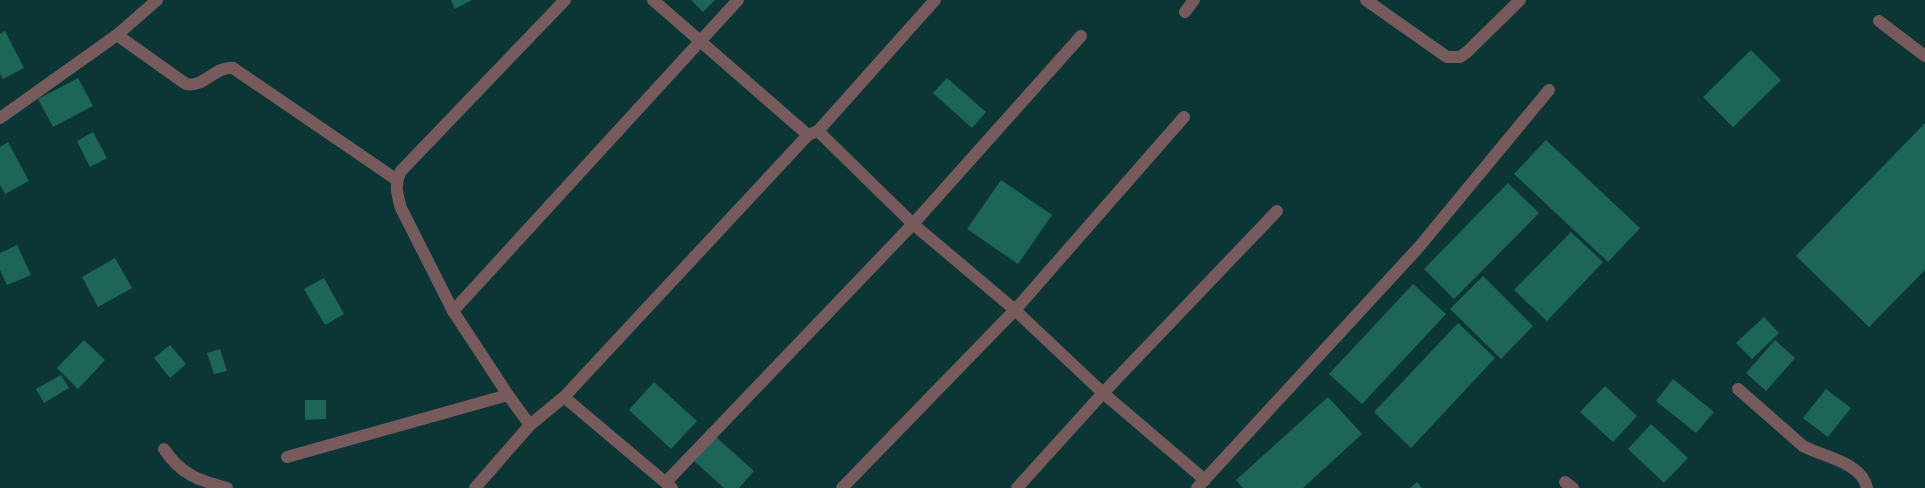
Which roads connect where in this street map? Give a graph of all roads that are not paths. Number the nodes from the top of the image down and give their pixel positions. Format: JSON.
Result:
{"nodes":[{"id":1,"x":157,"y":0,"type":"edge"},
{"id":2,"x":565,"y":0,"type":"edge"},
{"id":3,"x":653,"y":0,"type":"edge"},
{"id":4,"x":738,"y":0,"type":"edge"},
{"id":5,"x":935,"y":0,"type":"edge"},
{"id":6,"x":1194,"y":0,"type":"edge"},
{"id":7,"x":1366,"y":0,"type":"edge"},
{"id":8,"x":1520,"y":0,"type":"edge"},
{"id":9,"x":1185,"y":12,"type":"dead end"},
{"id":10,"x":1879,"y":21,"type":"dead end"},
{"id":11,"x":117,"y":35,"type":"junction"},
{"id":12,"x":1080,"y":36,"type":"dead end"},
{"id":13,"x":700,"y":40,"type":"junction"},
{"id":14,"x":1925,"y":56,"type":"edge"},
{"id":15,"x":1549,"y":90,"type":"dead end"},
{"id":16,"x":1184,"y":117,"type":"dead end"},
{"id":17,"x":0,"y":118,"type":"edge"},
{"id":18,"x":813,"y":133,"type":"junction"},
{"id":19,"x":397,"y":180,"type":"junction"},
{"id":20,"x":1277,"y":211,"type":"dead end"},
{"id":21,"x":913,"y":224,"type":"junction"},
{"id":22,"x":1014,"y":310,"type":"junction"},
{"id":23,"x":453,"y":311,"type":"junction"},
{"id":24,"x":1738,"y":389,"type":"dead end"},
{"id":25,"x":1103,"y":393,"type":"junction"},
{"id":26,"x":508,"y":395,"type":"junction"},
{"id":27,"x":564,"y":397,"type":"junction"},
{"id":28,"x":530,"y":424,"type":"junction"},
{"id":29,"x":164,"y":449,"type":"dead end"},
{"id":30,"x":287,"y":457,"type":"dead end"},
{"id":31,"x":1201,"y":484,"type":"edge"},
{"id":32,"x":669,"y":485,"type":"edge"},
{"id":33,"x":478,"y":487,"type":"edge"},
{"id":34,"x":227,"y":488,"type":"edge"},
{"id":35,"x":842,"y":488,"type":"edge"},
{"id":36,"x":1017,"y":488,"type":"edge"},
{"id":37,"x":1867,"y":488,"type":"edge"}],
"edges":[{"from":1,"to":11,"type":"street"},
{"from":2,"to":19,"type":"street"},
{"from":3,"to":13,"type":"street"},
{"from":4,"to":13,"type":"street"},
{"from":5,"to":18,"type":"street"},
{"from":6,"to":9,"type":"street"},
{"from":7,"to":8,"type":"street"},
{"from":10,"to":14,"type":"street"},
{"from":11,"to":17,"type":"street"},
{"from":11,"to":19,"type":"street"},
{"from":12,"to":21,"type":"street"},
{"from":13,"to":18,"type":"street"},
{"from":13,"to":23,"type":"street"},
{"from":15,"to":31,"type":"street"},
{"from":16,"to":22,"type":"street"},
{"from":18,"to":21,"type":"street"},
{"from":18,"to":27,"type":"street"},
{"from":19,"to":23,"type":"street"},
{"from":20,"to":25,"type":"street"},
{"from":21,"to":22,"type":"street"},
{"from":21,"to":32,"type":"street"},
{"from":22,"to":25,"type":"street"},
{"from":22,"to":35,"type":"street"},
{"from":23,"to":26,"type":"street"},
{"from":24,"to":37,"type":"street"},
{"from":25,"to":31,"type":"street"},
{"from":25,"to":36,"type":"street"},
{"from":26,"to":28,"type":"street"},
{"from":26,"to":30,"type":"street"},
{"from":27,"to":28,"type":"street"},
{"from":27,"to":32,"type":"street"},
{"from":28,"to":33,"type":"street"},
{"from":29,"to":34,"type":"street"}]}
